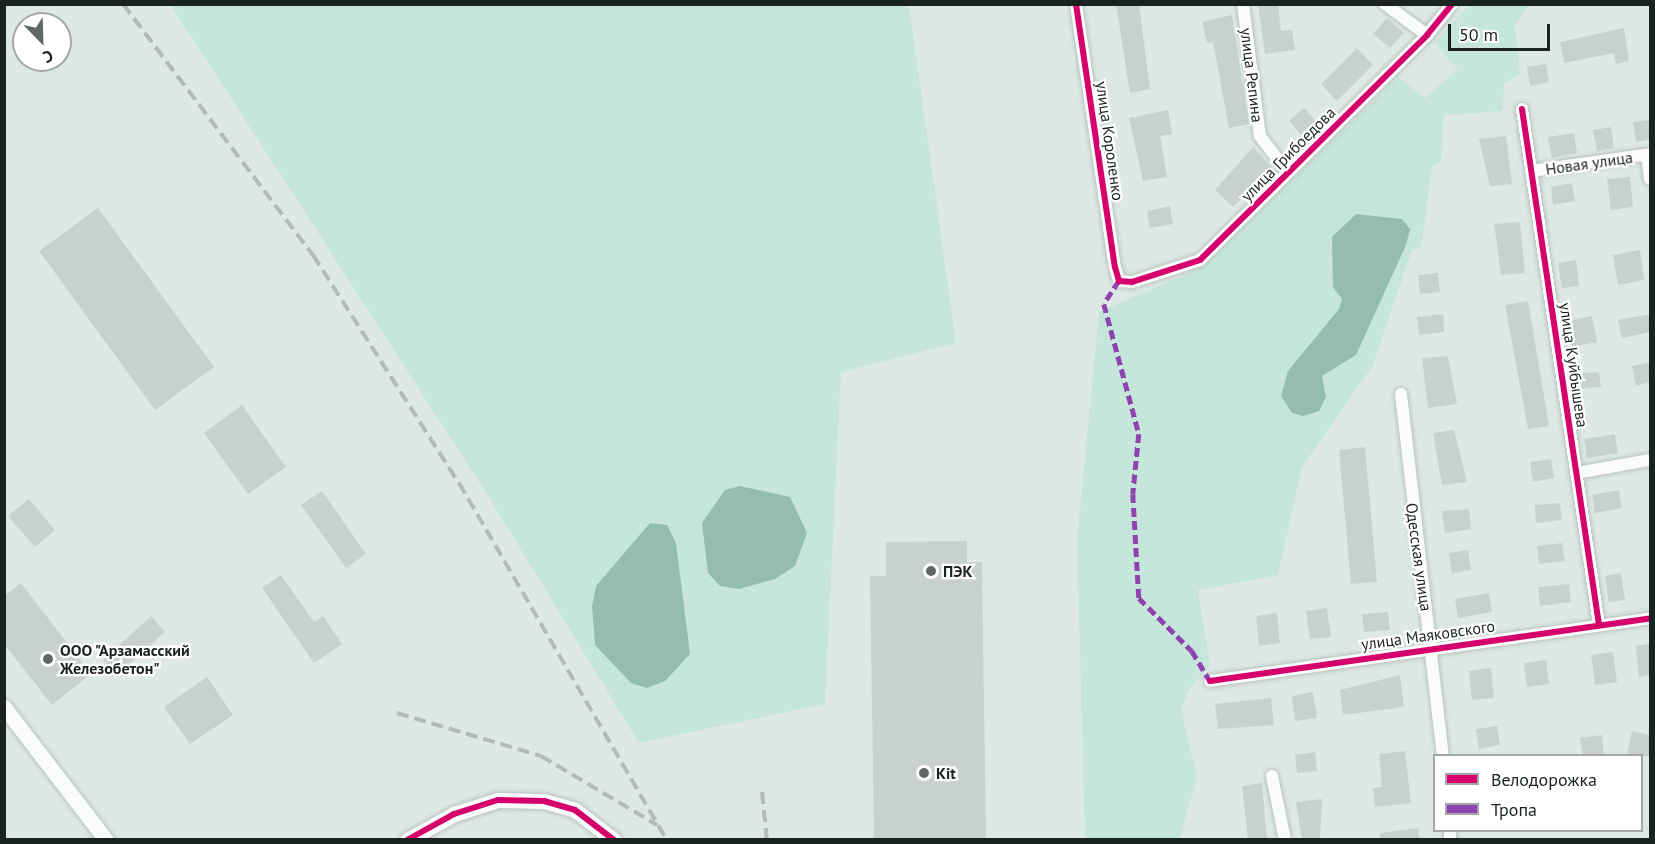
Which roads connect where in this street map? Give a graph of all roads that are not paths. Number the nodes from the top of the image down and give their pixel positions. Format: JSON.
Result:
{"nodes":[{"id":1,"x":1076,"y":4,"type":"edge"},
{"id":2,"x":1243,"y":4,"type":"edge"},
{"id":3,"x":1385,"y":4,"type":"edge"},
{"id":4,"x":1452,"y":4,"type":"edge"},
{"id":5,"x":1427,"y":35,"type":"junction"},
{"id":6,"x":1522,"y":109,"type":"dead end"},
{"id":7,"x":1649,"y":155,"type":"edge"},
{"id":8,"x":1532,"y":171,"type":"junction"},
{"id":9,"x":1288,"y":173,"type":"junction"},
{"id":10,"x":1650,"y":179,"type":"edge"},
{"id":11,"x":1119,"y":280,"type":"joint"},
{"id":12,"x":1401,"y":394,"type":"dead end"},
{"id":13,"x":1650,"y":460,"type":"edge"},
{"id":14,"x":1576,"y":473,"type":"junction"},
{"id":15,"x":1650,"y":618,"type":"edge"},
{"id":16,"x":1599,"y":625,"type":"junction"},
{"id":17,"x":1432,"y":647,"type":"junction"},
{"id":18,"x":1210,"y":681,"type":"dead end"},
{"id":19,"x":4,"y":707,"type":"edge"},
{"id":20,"x":1443,"y":754,"type":"edge"},
{"id":21,"x":1272,"y":776,"type":"dead end"},
{"id":22,"x":106,"y":840,"type":"edge"},
{"id":23,"x":407,"y":840,"type":"edge"},
{"id":24,"x":614,"y":840,"type":"edge"},
{"id":25,"x":1285,"y":840,"type":"edge"}],
"edges":[{"from":1,"to":11,"type":"street","name":"улица Короленко"},
{"from":2,"to":9,"type":"street","name":"улица Репина"},
{"from":3,"to":5,"type":"street"},
{"from":4,"to":5,"type":"street","name":"улица Грибоедова"},
{"from":5,"to":9,"type":"street","name":"улица Грибоедова"},
{"from":6,"to":8,"type":"street","name":"улица Куйбышева"},
{"from":7,"to":8,"type":"street","name":"Новая улица"},
{"from":7,"to":10,"type":"street","name":"Новая улица"},
{"from":8,"to":14,"type":"street","name":"улица Куйбышева"},
{"from":9,"to":11,"type":"street","name":"улица Грибоедова"},
{"from":12,"to":17,"type":"street","name":"Одесская улица"},
{"from":13,"to":14,"type":"street"},
{"from":14,"to":16,"type":"street","name":"улица Куйбышева"},
{"from":15,"to":16,"type":"street","name":"улица Маяковского"},
{"from":16,"to":17,"type":"street","name":"улица Маяковского"},
{"from":17,"to":18,"type":"street","name":"улица Маяковского"},
{"from":17,"to":20,"type":"street","name":"Одесская улица"},
{"from":19,"to":22,"type":"street"},
{"from":21,"to":25,"type":"street"},
{"from":23,"to":24,"type":"street"}]}
